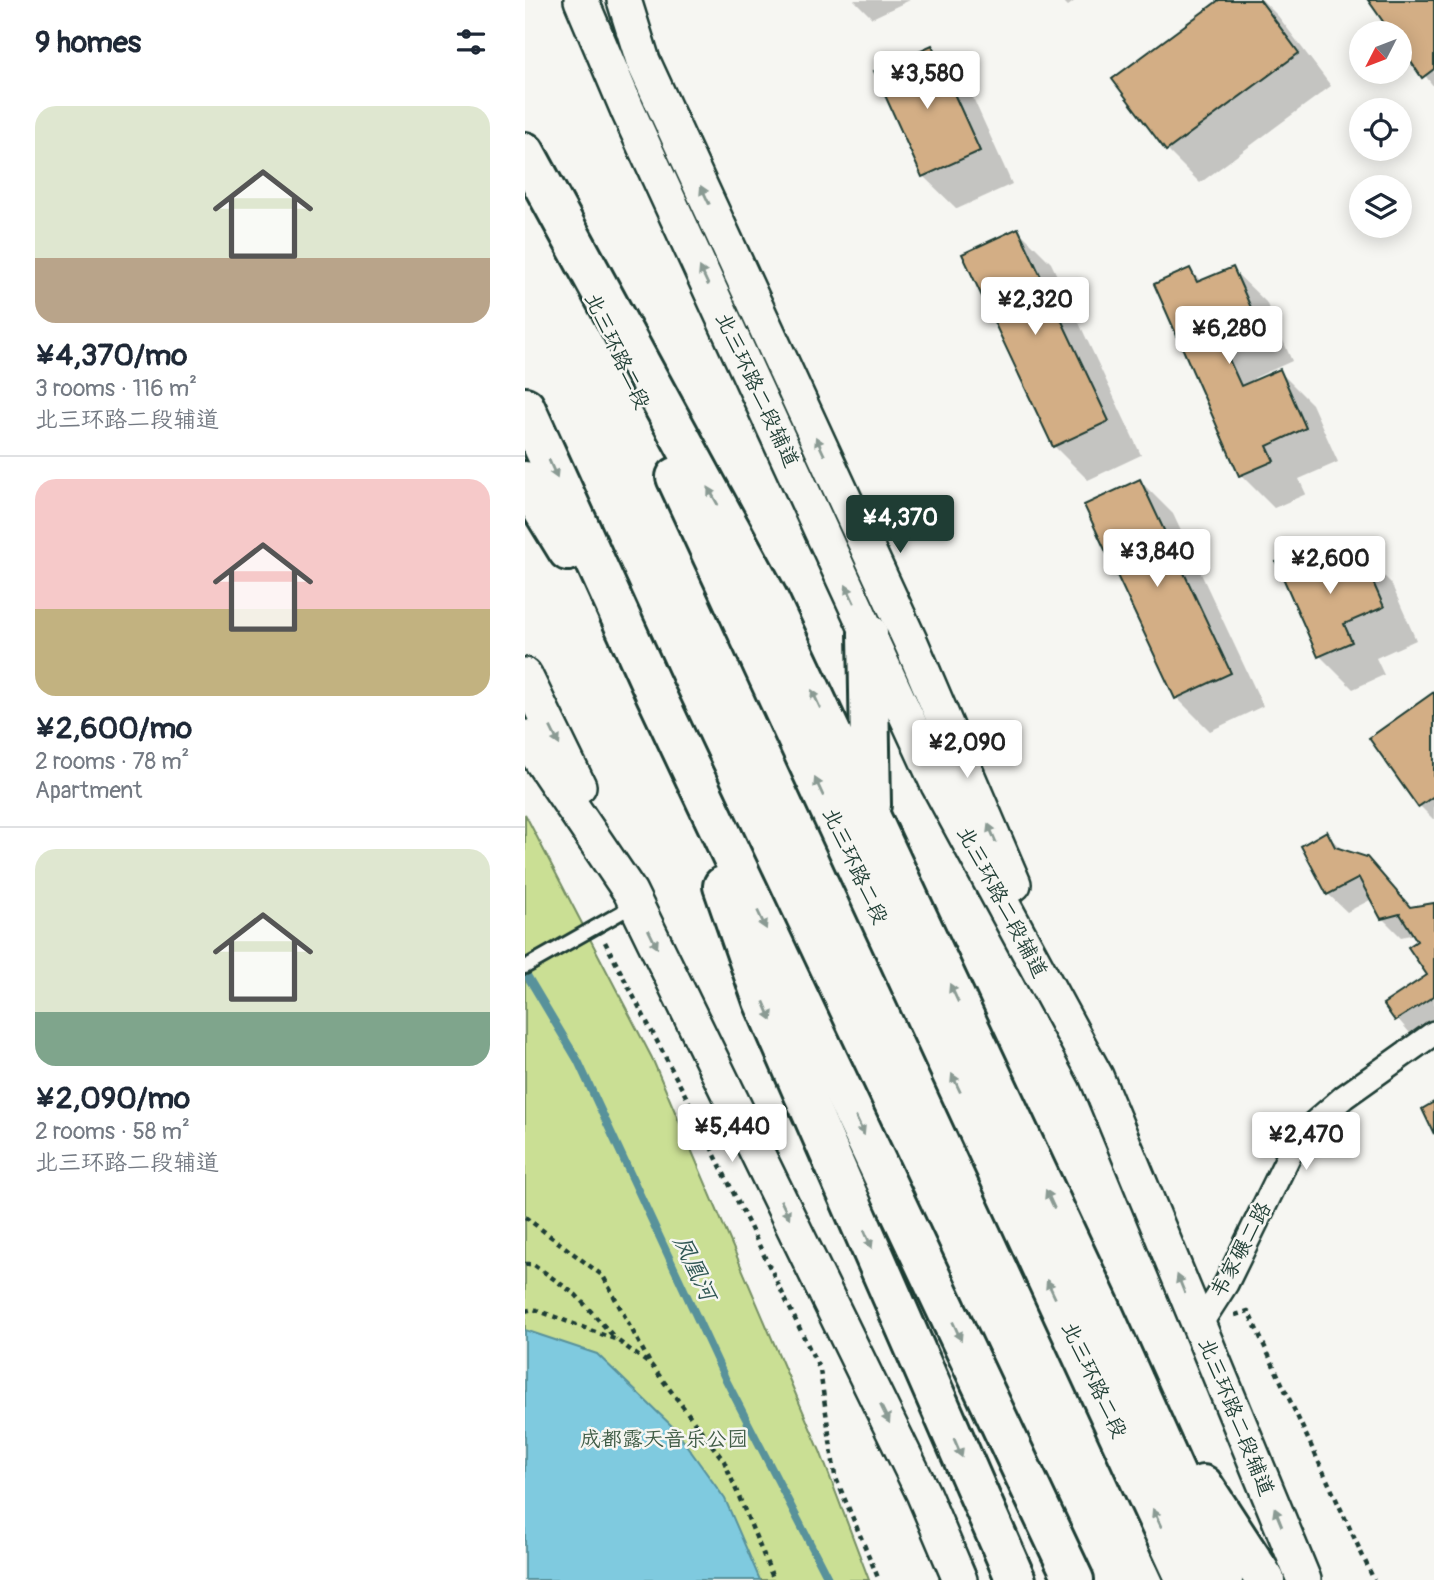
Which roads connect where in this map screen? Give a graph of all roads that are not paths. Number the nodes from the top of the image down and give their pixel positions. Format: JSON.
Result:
{"nodes":[{"id":1,"x":580,"y":0,"type":"edge"},
{"id":2,"x":624,"y":0,"type":"edge"},
{"id":3,"x":525,"y":152,"type":"edge"},
{"id":4,"x":525,"y":407,"type":"edge"},
{"id":5,"x":525,"y":481,"type":"edge"},
{"id":6,"x":869,"y":633,"type":"junction"},
{"id":7,"x":525,"y":675,"type":"edge"},
{"id":8,"x":655,"y":693,"type":"junction"},
{"id":9,"x":525,"y":737,"type":"edge"},
{"id":10,"x":871,"y":818,"type":"junction"},
{"id":11,"x":633,"y":898,"type":"junction"},
{"id":12,"x":525,"y":967,"type":"edge"},
{"id":13,"x":1434,"y":1033,"type":"edge"},
{"id":14,"x":1096,"y":1076,"type":"junction"},
{"id":15,"x":1199,"y":1326,"type":"junction"},
{"id":16,"x":1123,"y":1358,"type":"junction"},
{"id":17,"x":960,"y":1580,"type":"edge"},
{"id":18,"x":1016,"y":1580,"type":"edge"},
{"id":19,"x":1075,"y":1580,"type":"edge"},
{"id":20,"x":1186,"y":1580,"type":"edge"},
{"id":21,"x":1223,"y":1580,"type":"edge"},
{"id":22,"x":1265,"y":1580,"type":"edge"},
{"id":23,"x":1304,"y":1580,"type":"edge"}],
"edges":[{"from":6,"to":1,"type":"main road","name":"北三环路二段辅道","one_way":true},
{"from":14,"to":2,"type":"main road","one_way":true},
{"from":10,"to":3,"type":"highway","one_way":true},
{"from":20,"to":3,"type":"highway","name":"北三环路二段","one_way":true},
{"from":4,"to":8,"type":"highway","one_way":true},
{"from":5,"to":8,"type":"highway"},
{"from":6,"to":10,"type":"highway"},
{"from":6,"to":14,"type":"main road","name":"北三环路二段辅道"},
{"from":7,"to":11,"type":"main road","one_way":true},
{"from":8,"to":18,"type":"highway","one_way":true},
{"from":8,"to":19,"type":"highway","one_way":true},
{"from":9,"to":11,"type":"main road"},
{"from":16,"to":10,"type":"highway","one_way":true},
{"from":11,"to":12,"type":"lane"},
{"from":11,"to":17,"type":"main road","one_way":true},
{"from":13,"to":15,"type":"street","name":"韦家碾二路"},
{"from":15,"to":14,"type":"main road","name":"北三环路二段辅道","one_way":true},
{"from":23,"to":15,"type":"main road","name":"北三环路二段辅道","one_way":true},
{"from":16,"to":21,"type":"highway"},
{"from":16,"to":22,"type":"highway"}]}
